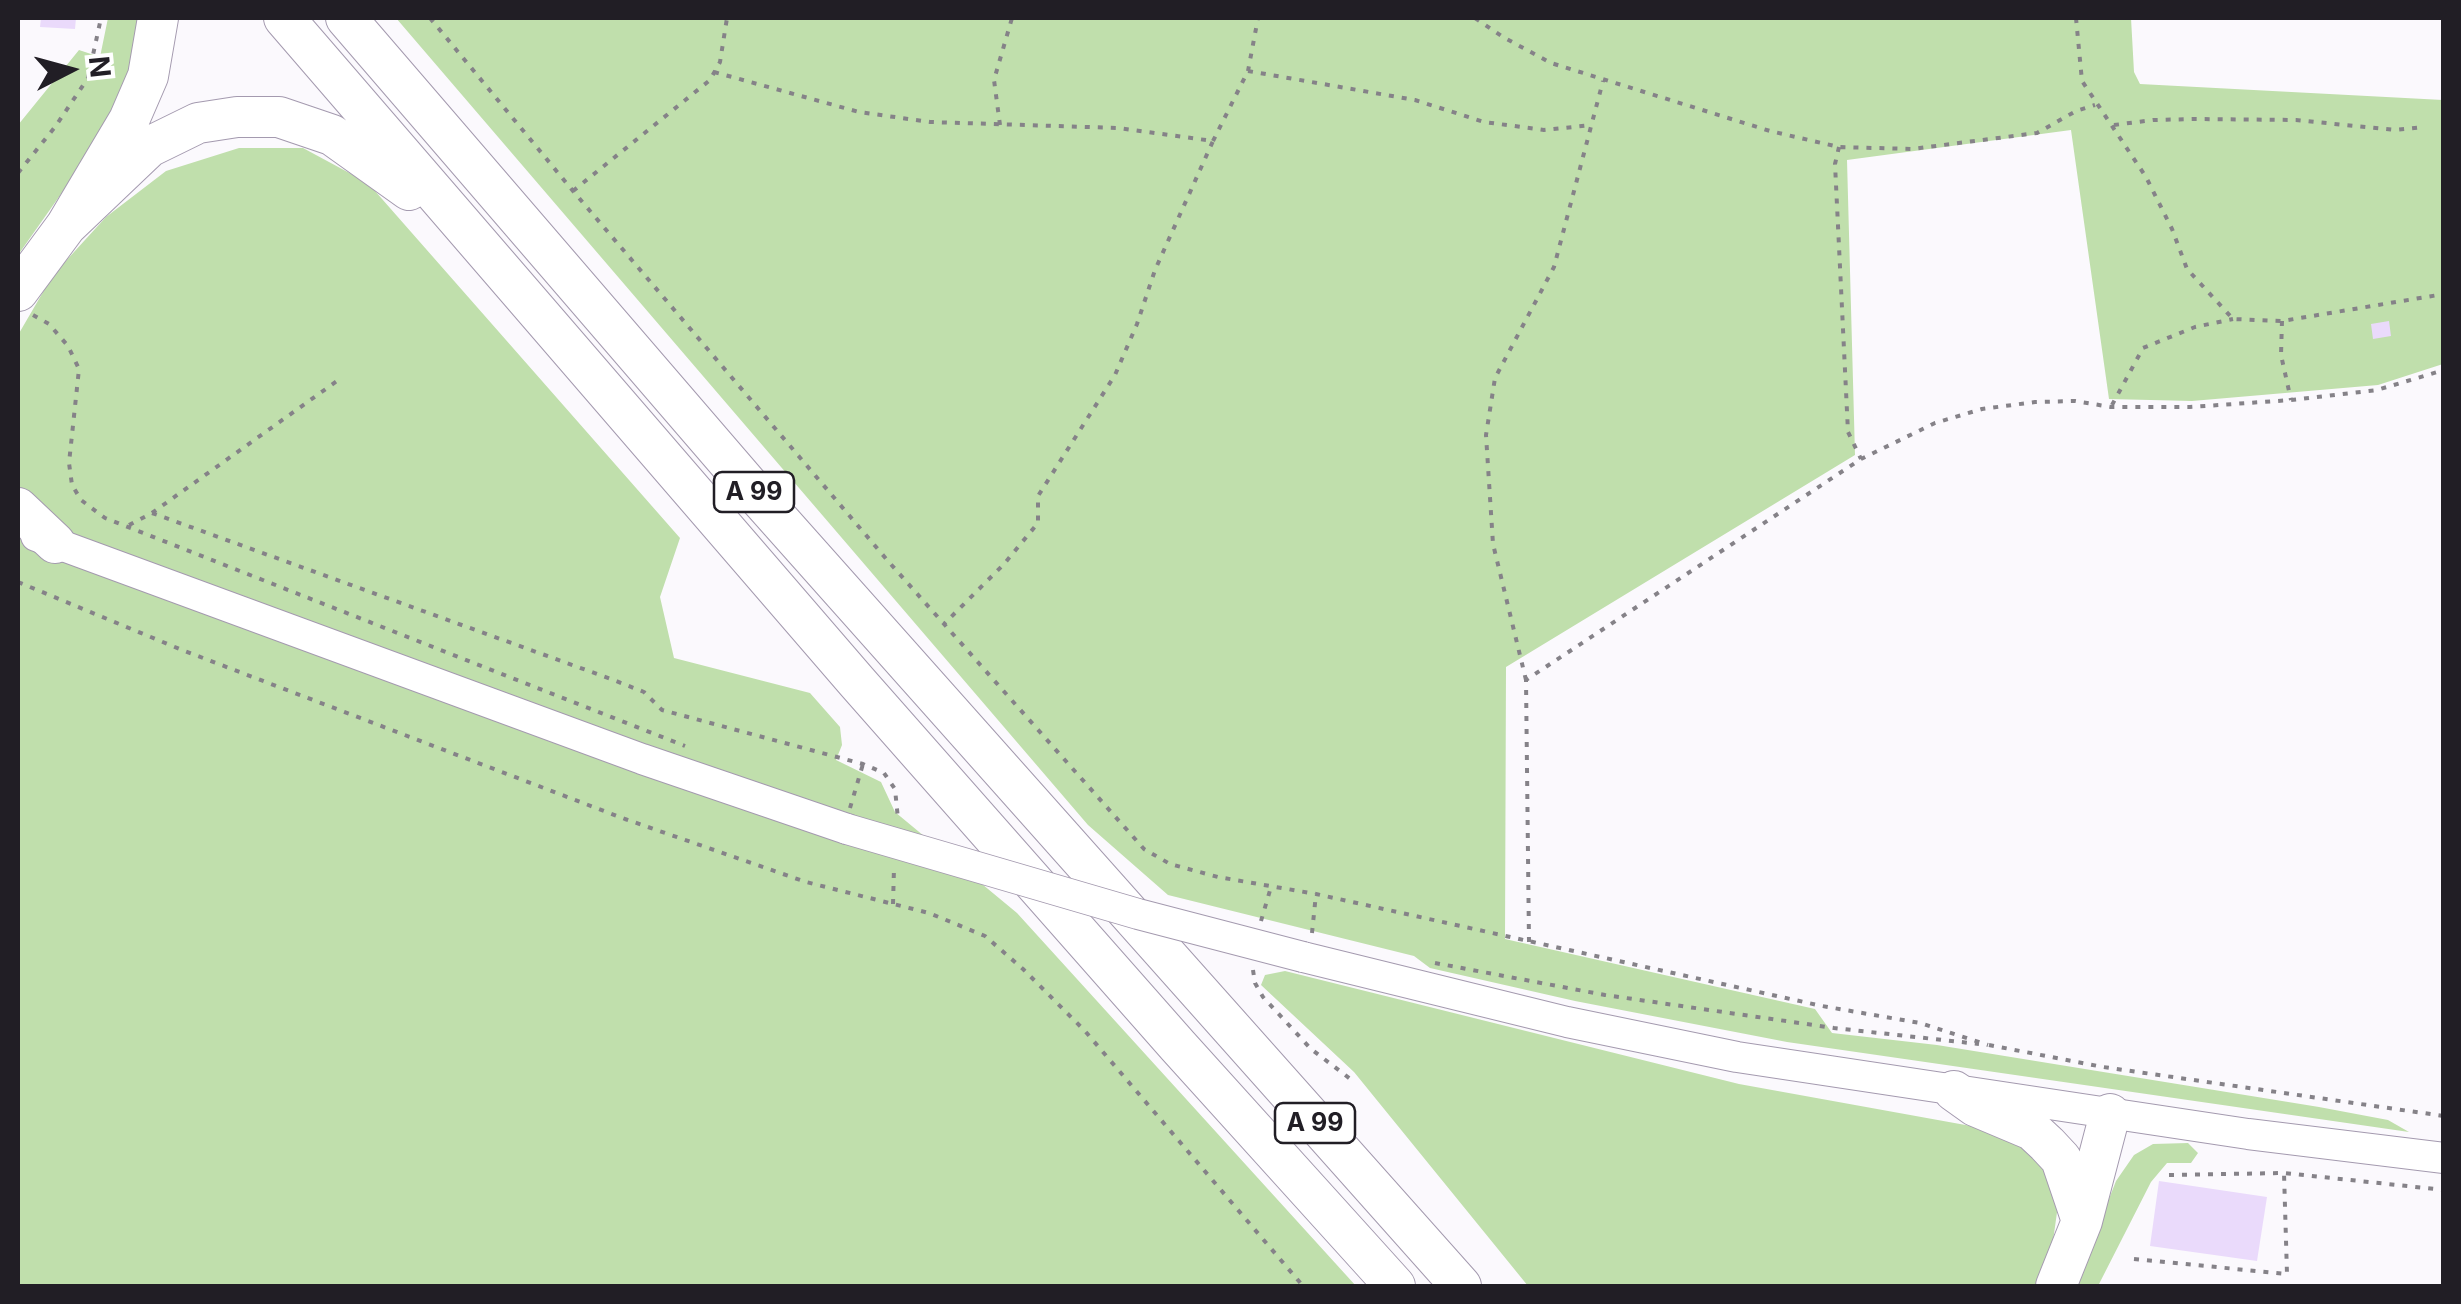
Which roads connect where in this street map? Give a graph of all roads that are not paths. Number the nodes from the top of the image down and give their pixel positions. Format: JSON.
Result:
{"nodes":[{"id":1,"x":158,"y":18,"type":"edge"},
{"id":2,"x":284,"y":18,"type":"edge"},
{"id":3,"x":346,"y":18,"type":"edge"},
{"id":4,"x":445,"y":206,"type":"junction"},
{"id":5,"x":66,"y":226,"type":"junction"},
{"id":6,"x":21,"y":300,"type":"edge"},
{"id":7,"x":18,"y":508,"type":"edge"},
{"id":8,"x":36,"y":536,"type":"edge"},
{"id":9,"x":1954,"y":1091,"type":"junction"},
{"id":10,"x":2110,"y":1114,"type":"junction"},
{"id":11,"x":2444,"y":1158,"type":"edge"},
{"id":12,"x":2082,"y":1221,"type":"junction"},
{"id":13,"x":1396,"y":1286,"type":"edge"},
{"id":14,"x":1461,"y":1286,"type":"edge"},
{"id":15,"x":2056,"y":1286,"type":"edge"}],
"edges":[{"from":1,"to":5,"type":"highway"},
{"from":2,"to":4,"type":"highway","number":"A 99"},
{"from":3,"to":14,"type":"highway","number":"A 99"},
{"from":4,"to":5,"type":"highway"},
{"from":4,"to":13,"type":"highway","number":"A 99"},
{"from":5,"to":6,"type":"highway"},
{"from":7,"to":8,"type":"highway"},
{"from":8,"to":9,"type":"main road","bridge":true},
{"from":9,"to":10,"type":"main road"},
{"from":9,"to":12,"type":"highway"},
{"from":10,"to":11,"type":"main road"},
{"from":10,"to":12,"type":"highway"},
{"from":12,"to":15,"type":"highway"}]}
